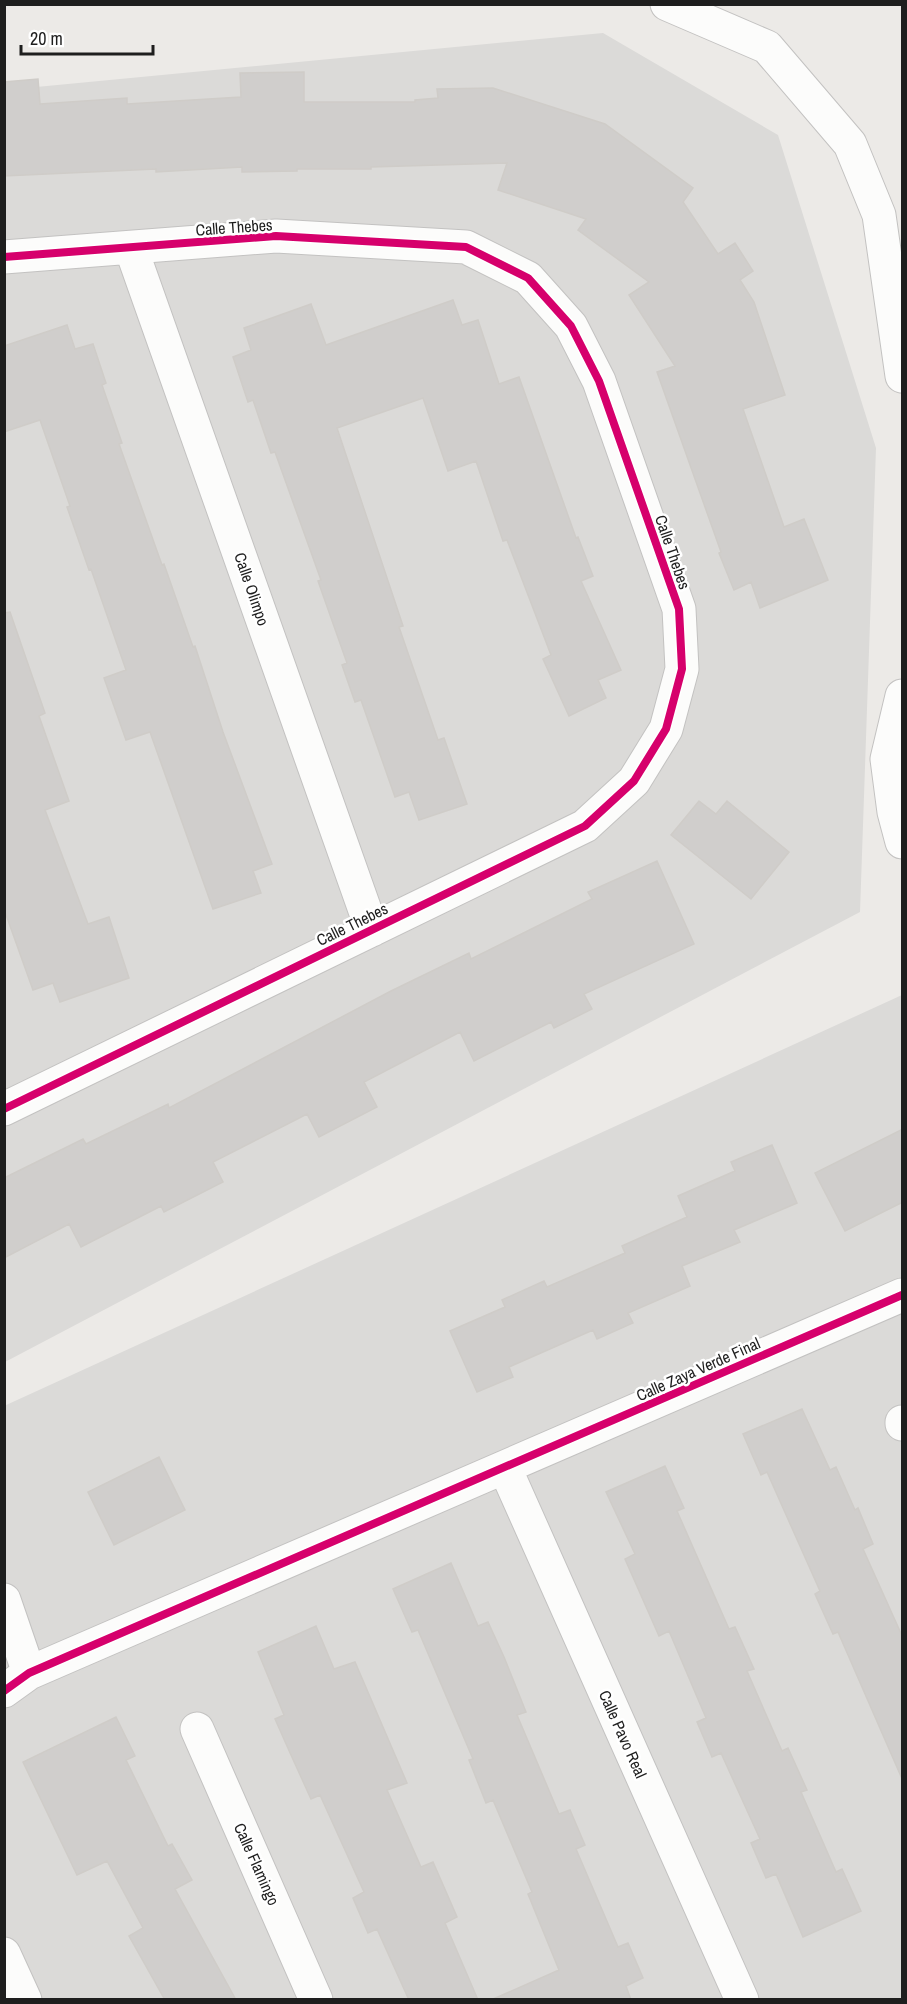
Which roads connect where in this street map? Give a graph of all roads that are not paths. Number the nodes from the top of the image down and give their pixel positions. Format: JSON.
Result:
{"nodes":[{"id":1,"x":667,"y":4,"type":"edge"},
{"id":2,"x":131,"y":248,"type":"junction"},
{"id":3,"x":4,"y":257,"type":"edge"},
{"id":4,"x":903,"y":376,"type":"edge"},
{"id":5,"x":903,"y":696,"type":"edge"},
{"id":6,"x":903,"y":842,"type":"edge"},
{"id":7,"x":372,"y":930,"type":"junction"},
{"id":8,"x":7,"y":1101,"type":"edge"},
{"id":9,"x":903,"y":1295,"type":"edge"},
{"id":10,"x":505,"y":1468,"type":"junction"},
{"id":11,"x":4,"y":1599,"type":"edge"},
{"id":12,"x":17,"y":1682,"type":"edge"},
{"id":13,"x":197,"y":1729,"type":"dead end"},
{"id":14,"x":4,"y":1954,"type":"edge"},
{"id":15,"x":25,"y":2000,"type":"edge"},
{"id":16,"x":316,"y":2000,"type":"edge"},
{"id":17,"x":742,"y":2000,"type":"edge"}],
"edges":[{"from":1,"to":4,"type":"street"},
{"from":2,"to":3,"type":"street","name":"Calle Thebes"},
{"from":2,"to":7,"type":"street","name":"Calle Olimpo"},
{"from":2,"to":7,"type":"street","name":"Calle Thebes"},
{"from":5,"to":6,"type":"street"},
{"from":7,"to":8,"type":"street","name":"Calle Thebes"},
{"from":9,"to":10,"type":"street","name":"Calle Zaya Verde Final"},
{"from":10,"to":12,"type":"street","name":"Calle Zaya Verde Final"},
{"from":10,"to":17,"type":"street","name":"Calle Pavo Real"},
{"from":11,"to":12,"type":"street"},
{"from":13,"to":16,"type":"street","name":"Calle Flamingo"},
{"from":14,"to":15,"type":"street"}]}
